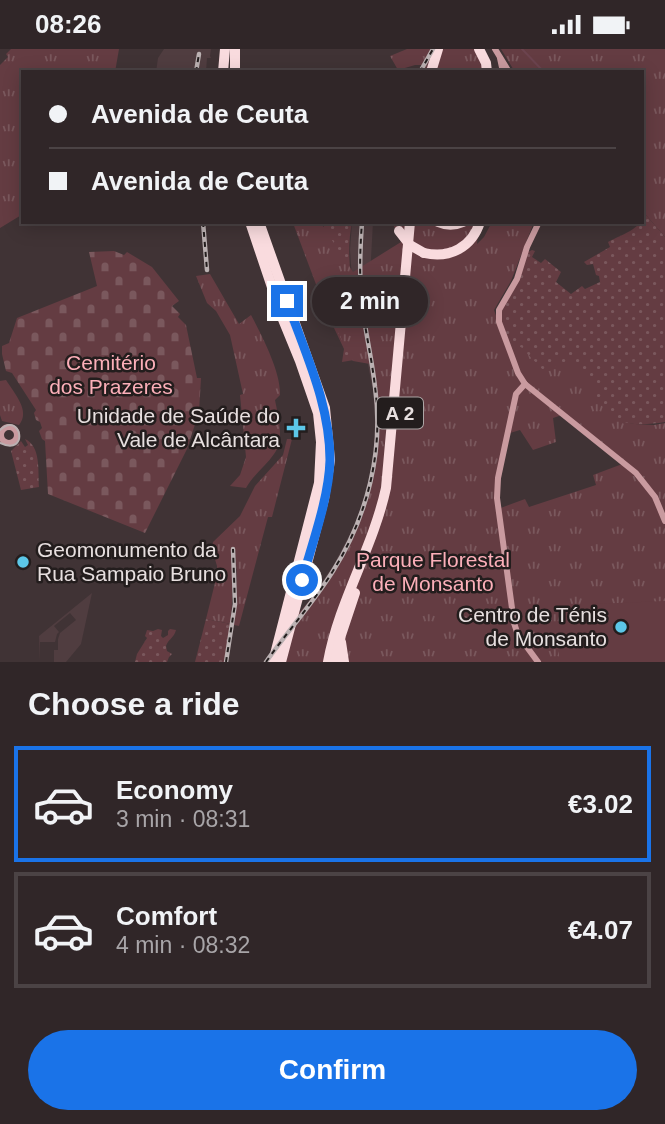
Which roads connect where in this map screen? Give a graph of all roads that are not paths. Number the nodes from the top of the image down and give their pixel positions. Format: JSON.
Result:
{"nodes":[{"id":1,"x":432,"y":49,"type":"edge"},
{"id":2,"x":438,"y":49,"type":"edge"},
{"id":3,"x":479,"y":49,"type":"edge"},
{"id":4,"x":486,"y":49,"type":"edge"},
{"id":5,"x":495,"y":49,"type":"edge"},
{"id":6,"x":230,"y":53,"type":"edge"},
{"id":7,"x":500,"y":58,"type":"junction"},
{"id":8,"x":234,"y":70,"type":"edge"},
{"id":9,"x":427,"y":70,"type":"edge"},
{"id":10,"x":432,"y":70,"type":"edge"},
{"id":11,"x":487,"y":70,"type":"edge"},
{"id":12,"x":493,"y":70,"type":"edge"},
{"id":13,"x":503,"y":70,"type":"edge"},
{"id":14,"x":508,"y":70,"type":"edge"},
{"id":15,"x":251,"y":224,"type":"edge"},
{"id":16,"x":260,"y":224,"type":"edge"},
{"id":17,"x":410,"y":224,"type":"edge"},
{"id":18,"x":416,"y":224,"type":"edge"},
{"id":19,"x":479,"y":224,"type":"edge"},
{"id":20,"x":538,"y":224,"type":"edge"},
{"id":21,"x":397,"y":227,"type":"edge"},
{"id":22,"x":287,"y":315,"type":"junction"},
{"id":23,"x":525,"y":384,"type":"junction"},
{"id":24,"x":665,"y":521,"type":"edge"},
{"id":25,"x":295,"y":591,"type":"junction"},
{"id":26,"x":341,"y":635,"type":"junction"},
{"id":27,"x":273,"y":662,"type":"edge"},
{"id":28,"x":281,"y":662,"type":"edge"},
{"id":29,"x":328,"y":662,"type":"edge"},
{"id":30,"x":334,"y":662,"type":"edge"},
{"id":31,"x":344,"y":662,"type":"edge"},
{"id":32,"x":538,"y":662,"type":"edge"}],
"edges":[{"from":1,"to":9,"type":"highway"},
{"from":2,"to":10,"type":"highway"},
{"from":3,"to":11,"type":"highway"},
{"from":4,"to":12,"type":"highway"},
{"from":5,"to":7,"type":"street"},
{"from":6,"to":8,"type":"highway"},
{"from":7,"to":13,"type":"street"},
{"from":7,"to":14,"type":"street"},
{"from":15,"to":22,"type":"highway"},
{"from":16,"to":22,"type":"highway"},
{"from":17,"to":29,"type":"highway","number":"A 2"},
{"from":18,"to":26,"type":"highway","number":"A 2"},
{"from":19,"to":21,"type":"highway","bridge":true},
{"from":20,"to":23,"type":"street"},
{"from":22,"to":25,"type":"highway"},
{"from":23,"to":24,"type":"street"},
{"from":23,"to":32,"type":"street"},
{"from":25,"to":27,"type":"highway"},
{"from":25,"to":28,"type":"highway"},
{"from":26,"to":30,"type":"highway","number":"A 2"},
{"from":26,"to":31,"type":"highway"}]}
